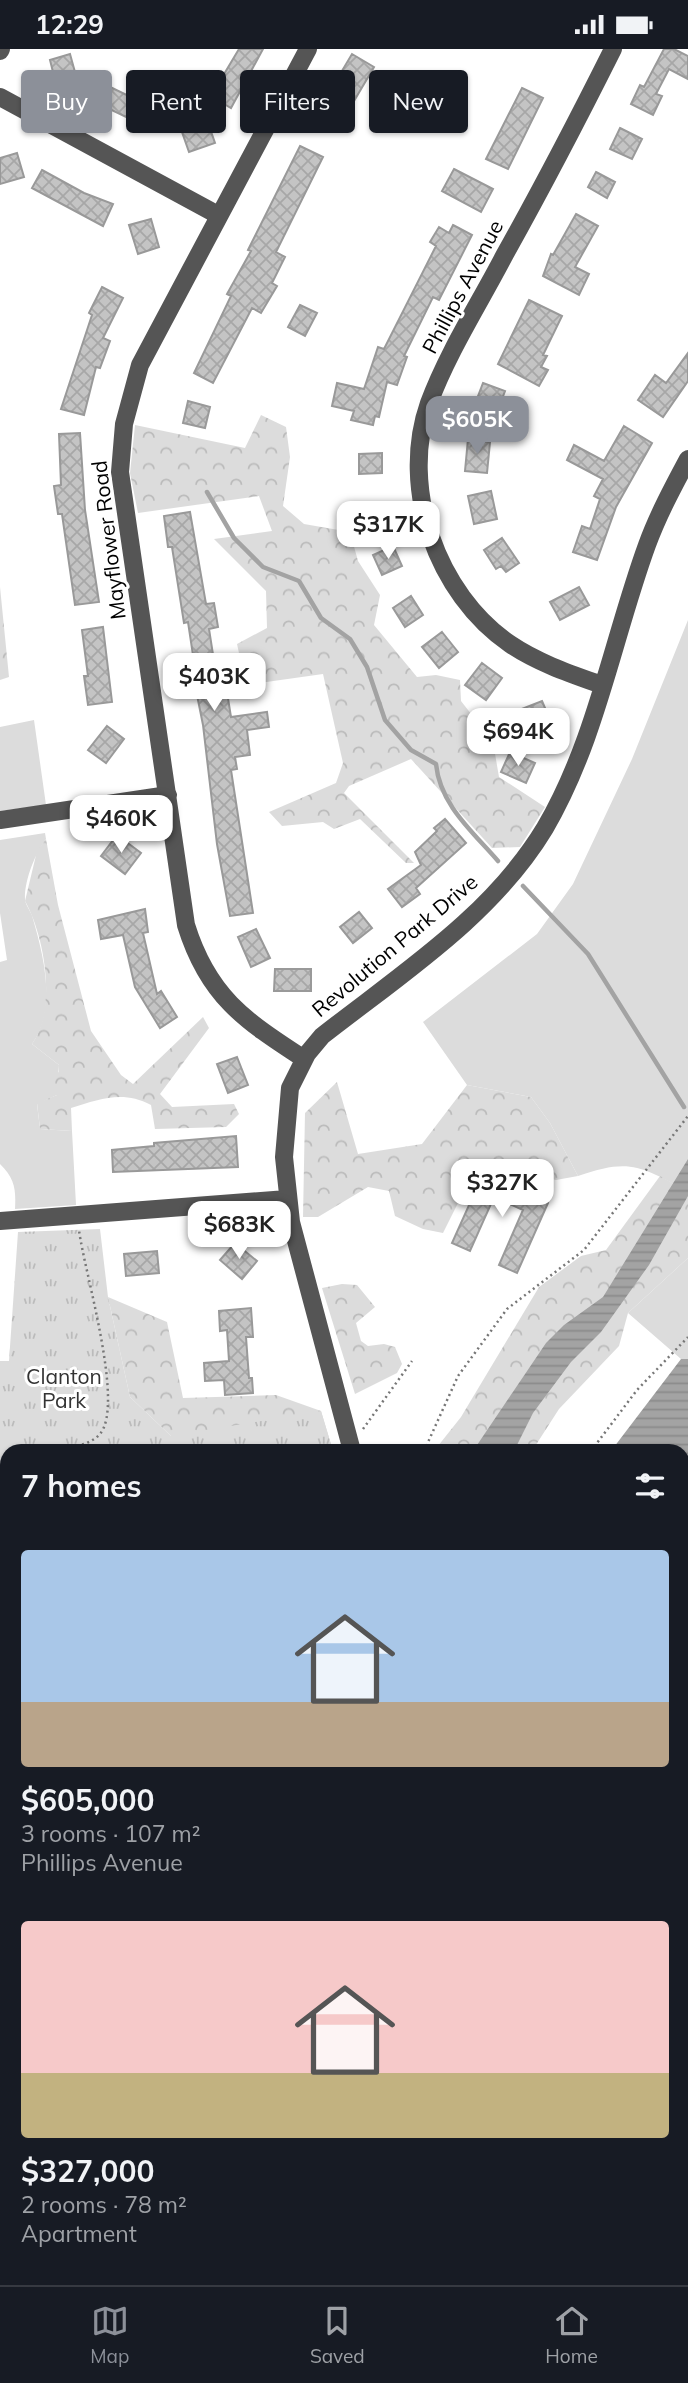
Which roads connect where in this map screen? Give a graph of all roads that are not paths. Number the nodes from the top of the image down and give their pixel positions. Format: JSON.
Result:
{"nodes":[{"id":1,"x":307,"y":49,"type":"edge"},
{"id":2,"x":613,"y":49,"type":"edge"},
{"id":3,"x":0,"y":97,"type":"edge"},
{"id":4,"x":218,"y":215,"type":"junction"},
{"id":5,"x":688,"y":459,"type":"edge"},
{"id":6,"x":602,"y":685,"type":"junction"},
{"id":7,"x":168,"y":795,"type":"junction"},
{"id":8,"x":0,"y":820,"type":"edge"},
{"id":9,"x":304,"y":1059,"type":"junction"},
{"id":10,"x":287,"y":1199,"type":"junction"},
{"id":11,"x":0,"y":1221,"type":"edge"},
{"id":12,"x":350,"y":1444,"type":"edge"}],
"edges":[{"from":1,"to":4,"type":"street","name":"Mayflower Road"},
{"from":2,"to":6,"type":"street","name":"Phillips Avenue"},
{"from":3,"to":4,"type":"street"},
{"from":4,"to":7,"type":"street","name":"Mayflower Road"},
{"from":5,"to":6,"type":"street","name":"Revolution Park Drive"},
{"from":6,"to":9,"type":"street","name":"Revolution Park Drive"},
{"from":7,"to":8,"type":"street"},
{"from":7,"to":9,"type":"street","name":"Mayflower Road"},
{"from":9,"to":10,"type":"street","name":"Revolution Park Drive"},
{"from":10,"to":11,"type":"street"},
{"from":10,"to":12,"type":"street","name":"Revolution Park Drive"}]}
